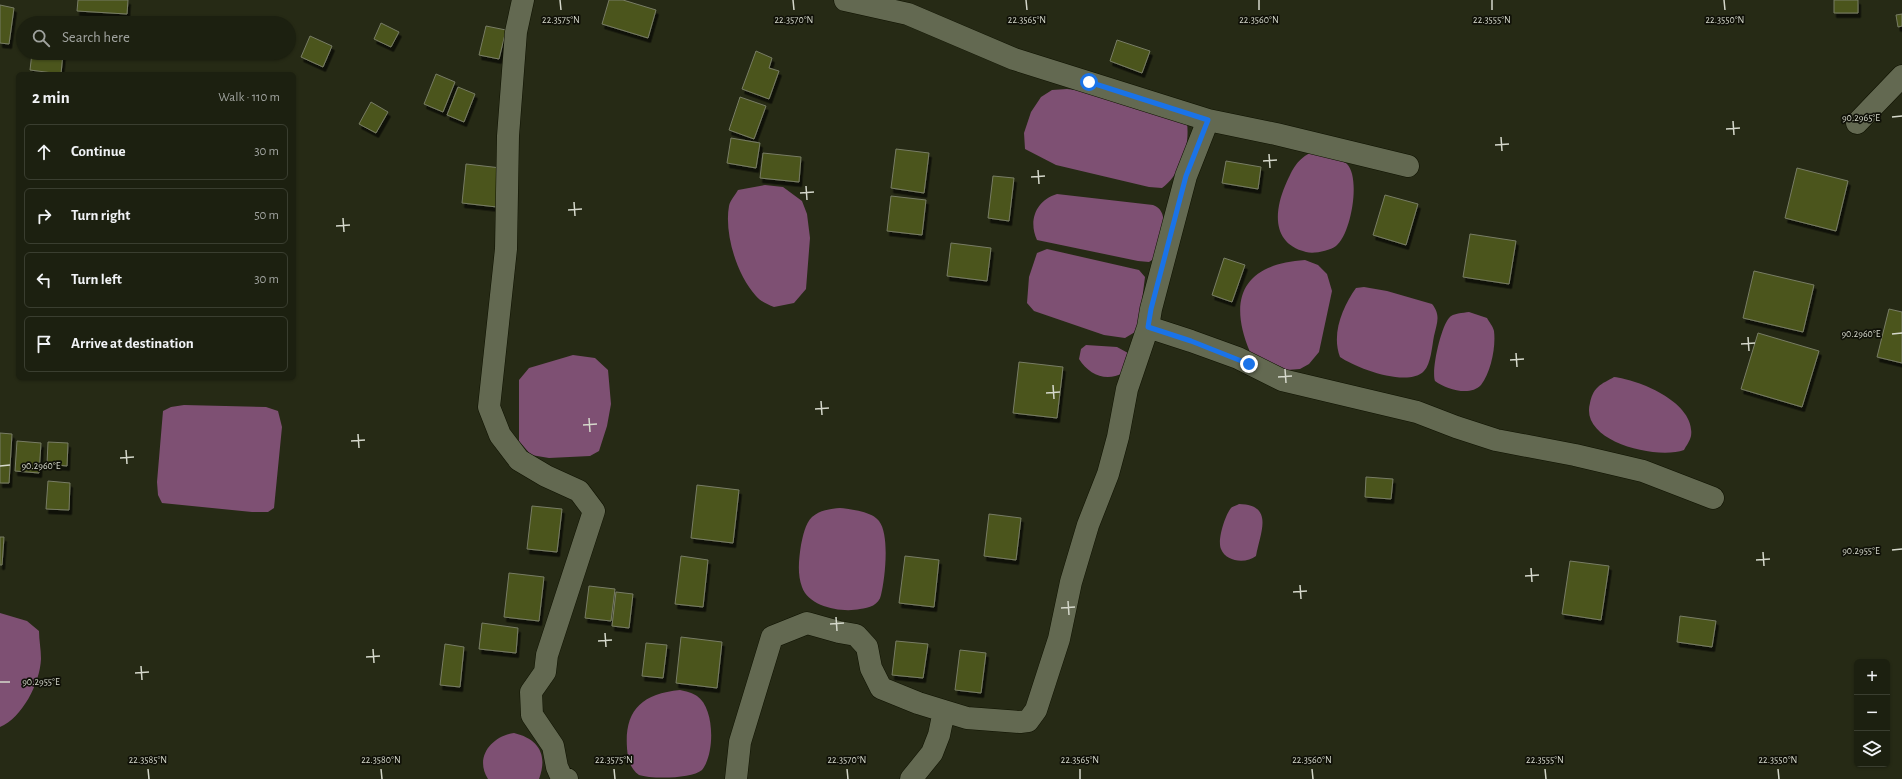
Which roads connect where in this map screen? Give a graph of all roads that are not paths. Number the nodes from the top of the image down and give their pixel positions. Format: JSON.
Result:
{"nodes":[{"id":1,"x":523,"y":0,"type":"edge"},
{"id":2,"x":845,"y":0,"type":"edge"},
{"id":3,"x":1902,"y":76,"type":"edge"},
{"id":4,"x":1208,"y":120,"type":"junction"},
{"id":5,"x":1857,"y":123,"type":"dead end"},
{"id":6,"x":1408,"y":166,"type":"dead end"},
{"id":7,"x":1148,"y":327,"type":"junction"},
{"id":8,"x":1713,"y":498,"type":"dead end"},
{"id":9,"x":944,"y":711,"type":"junction"},
{"id":10,"x":567,"y":779,"type":"edge"},
{"id":11,"x":736,"y":779,"type":"edge"},
{"id":12,"x":911,"y":779,"type":"edge"}],
"edges":[{"from":1,"to":10,"type":"street"},
{"from":2,"to":4,"type":"street"},
{"from":3,"to":5,"type":"street"},
{"from":4,"to":6,"type":"street"},
{"from":4,"to":7,"type":"street"},
{"from":7,"to":8,"type":"street"},
{"from":7,"to":9,"type":"street"},
{"from":9,"to":11,"type":"street"},
{"from":9,"to":12,"type":"street"}]}
